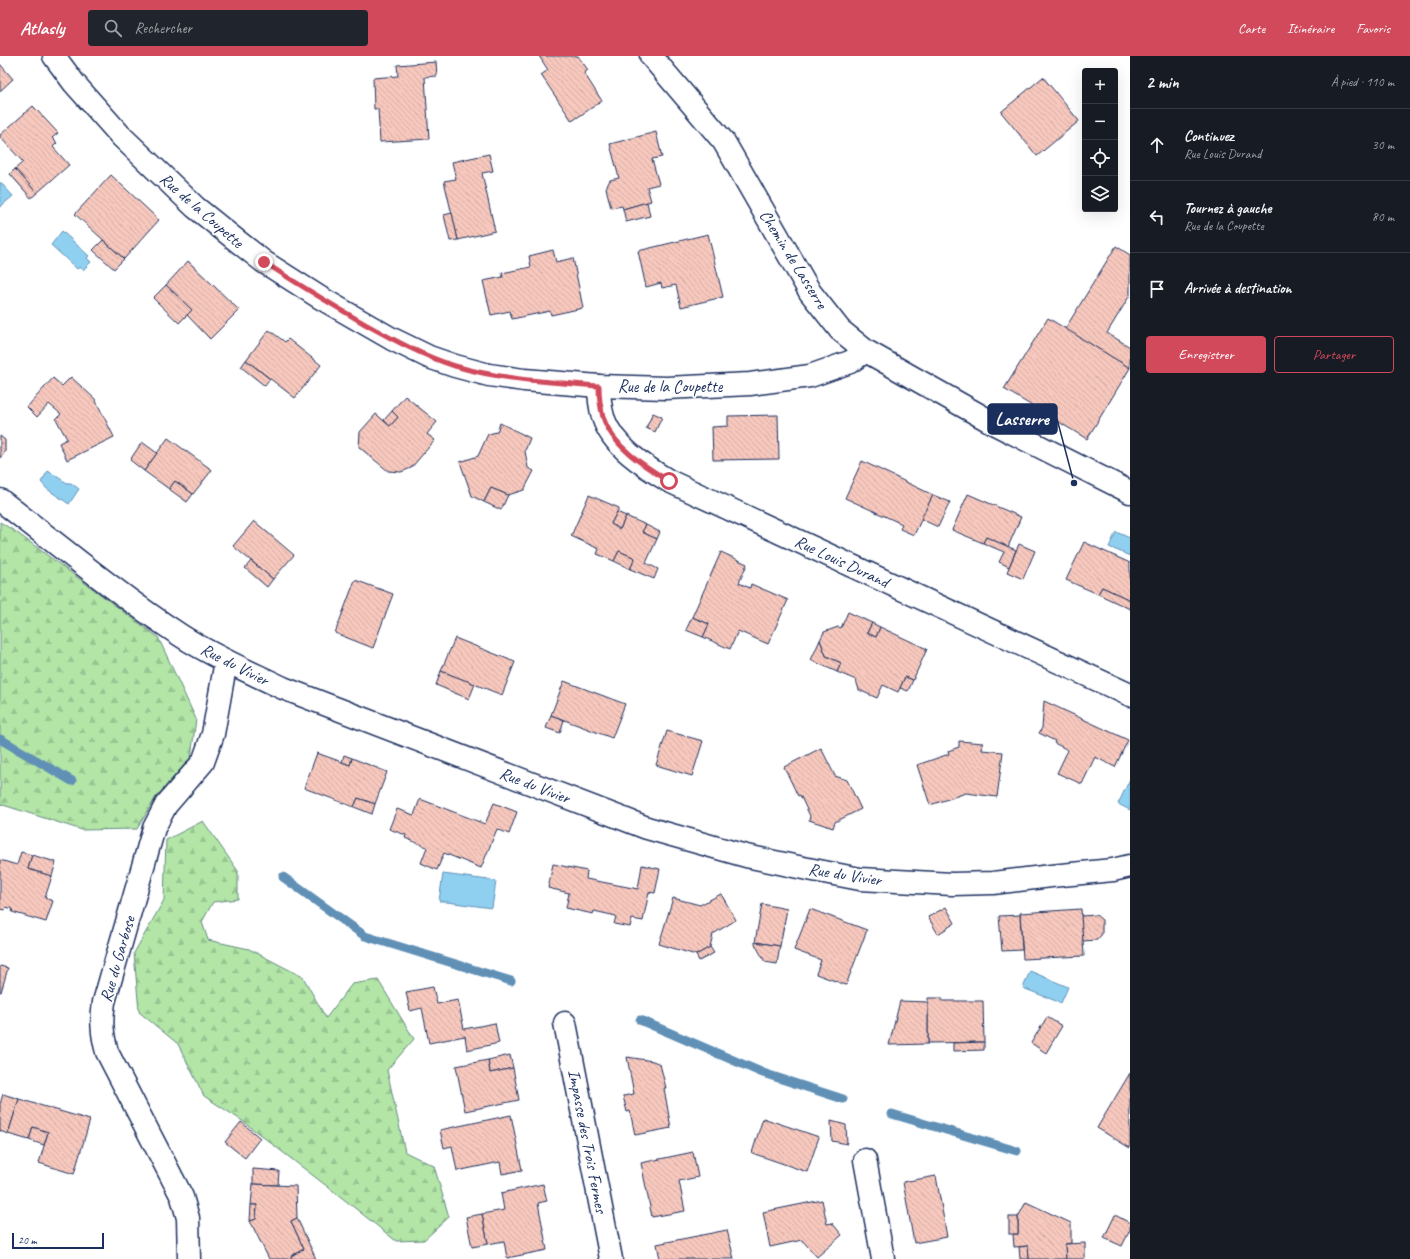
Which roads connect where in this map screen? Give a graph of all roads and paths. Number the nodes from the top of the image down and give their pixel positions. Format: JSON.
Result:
{"nodes":[{"id":1,"x":54,"y":56,"type":"edge"},
{"id":2,"x":651,"y":56,"type":"edge"},
{"id":3,"x":866,"y":351,"type":"junction"},
{"id":4,"x":599,"y":386,"type":"junction"},
{"id":5,"x":1130,"y":492,"type":"edge"},
{"id":6,"x":0,"y":500,"type":"edge"},
{"id":7,"x":226,"y":661,"type":"junction"},
{"id":8,"x":1130,"y":695,"type":"edge"},
{"id":9,"x":1130,"y":866,"type":"edge"},
{"id":10,"x":565,"y":1023,"type":"dead end"},
{"id":11,"x":865,"y":1160,"type":"dead end"},
{"id":12,"x":189,"y":1259,"type":"edge"},
{"id":13,"x":611,"y":1259,"type":"edge"},
{"id":14,"x":883,"y":1259,"type":"edge"}],
"edges":[{"from":1,"to":4,"type":"street","name":"Rue de la Coupette"},
{"from":2,"to":3,"type":"street","name":"Chemin de Lasserre"},
{"from":3,"to":4,"type":"street","name":"Rue de la Coupette"},
{"from":3,"to":5,"type":"street","name":"Chemin de Lasserre"},
{"from":4,"to":8,"type":"street","name":"Rue Louis Durand"},
{"from":6,"to":7,"type":"street","name":"Rue du Vivier"},
{"from":7,"to":9,"type":"street","name":"Rue du Vivier"},
{"from":7,"to":12,"type":"street","name":"Rue du Garbose"},
{"from":10,"to":13,"type":"street","name":"Impasse des Trois Fermes"},
{"from":11,"to":14,"type":"street"}]}
